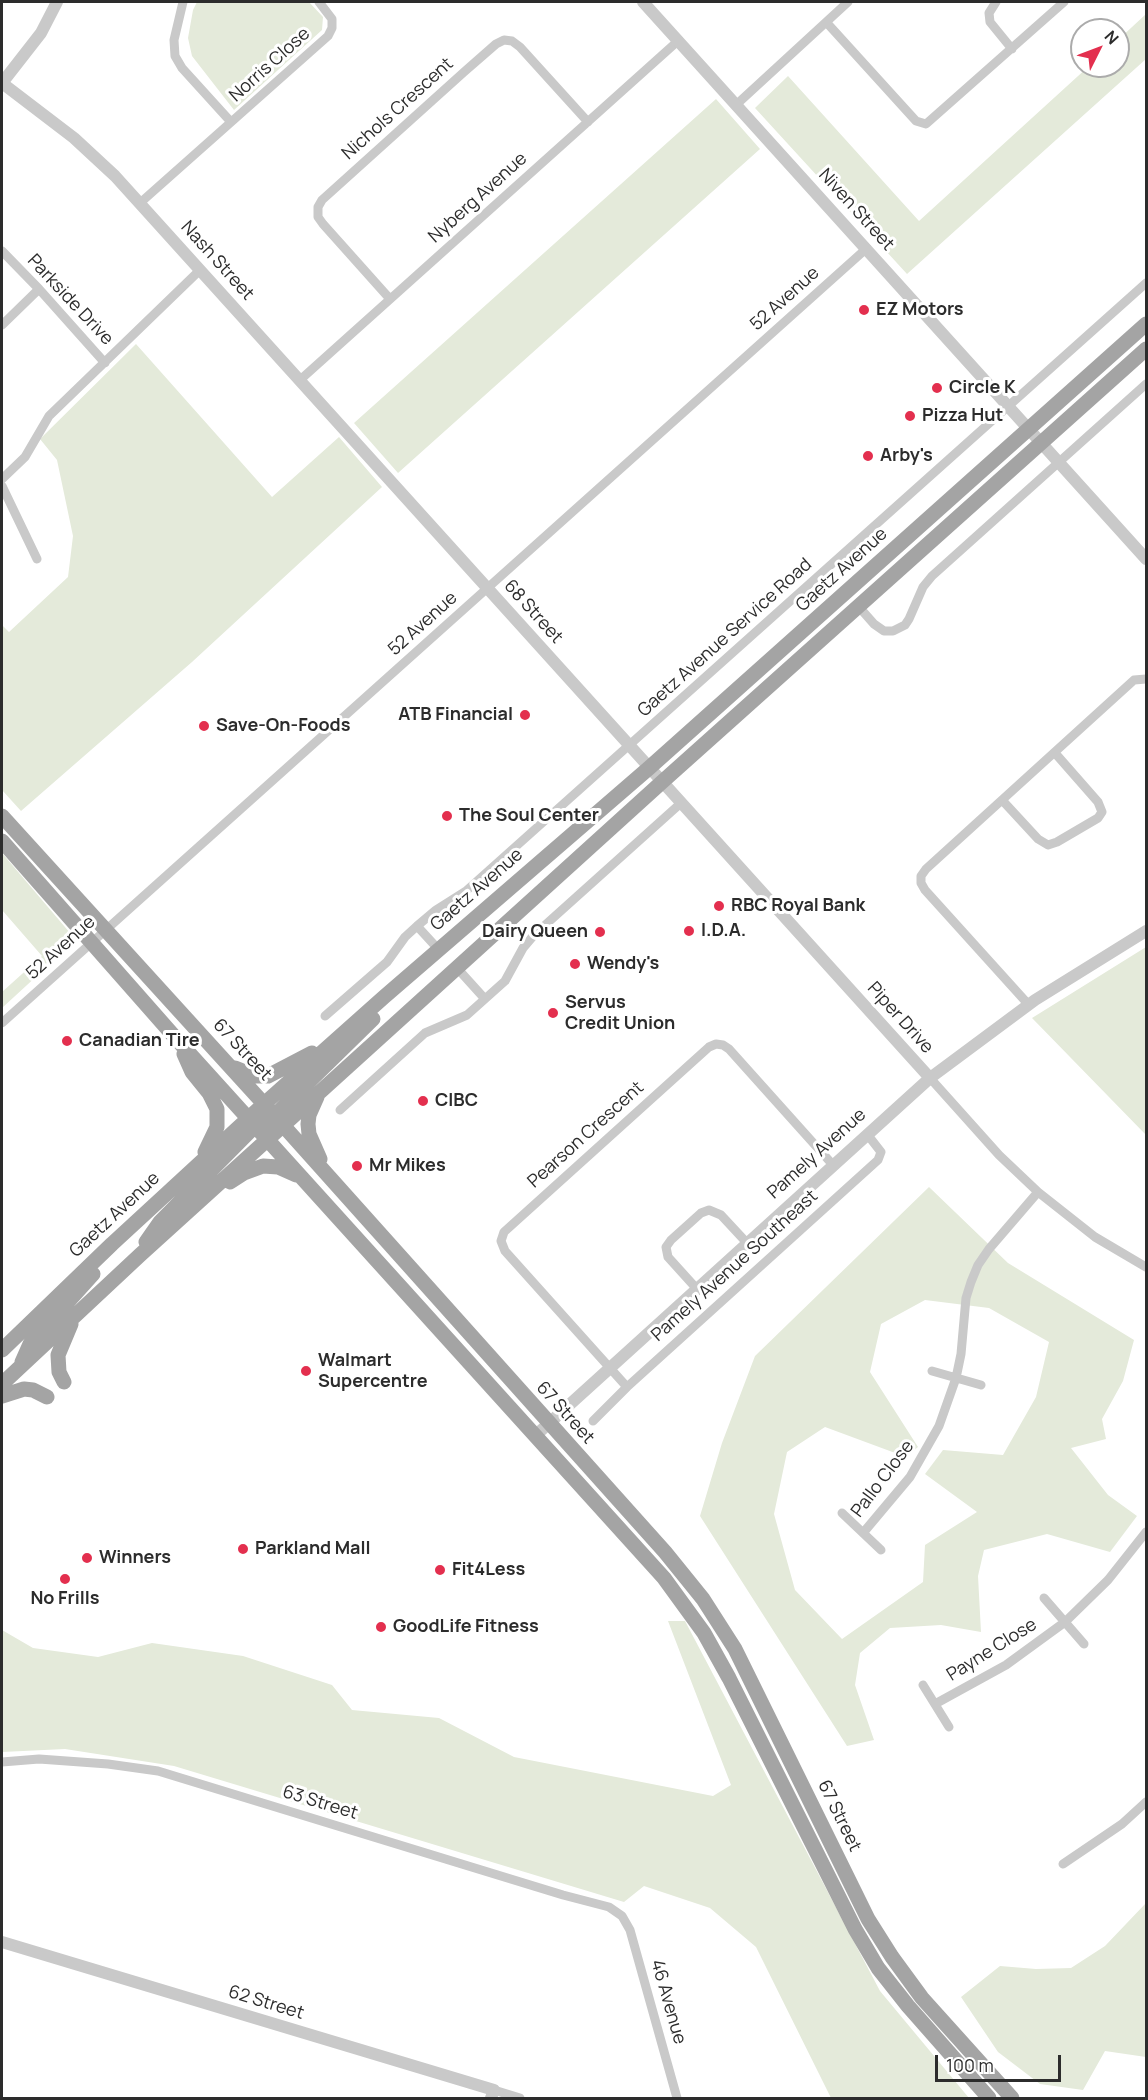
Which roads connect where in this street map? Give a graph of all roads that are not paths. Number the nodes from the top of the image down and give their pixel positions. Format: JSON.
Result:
{"nodes":[{"id":1,"x":57,"y":2,"type":"edge"},
{"id":2,"x":183,"y":2,"type":"edge"},
{"id":3,"x":319,"y":2,"type":"edge"},
{"id":4,"x":643,"y":2,"type":"edge"},
{"id":5,"x":848,"y":2,"type":"edge"},
{"id":6,"x":996,"y":2,"type":"edge"},
{"id":7,"x":1064,"y":2,"type":"edge"},
{"id":8,"x":827,"y":23,"type":"junction"},
{"id":9,"x":679,"y":40,"type":"junction"},
{"id":10,"x":1012,"y":49,"type":"junction"},
{"id":11,"x":2,"y":83,"type":"edge"},
{"id":12,"x":737,"y":104,"type":"junction"},
{"id":13,"x":231,"y":122,"type":"junction"},
{"id":14,"x":588,"y":122,"type":"junction"},
{"id":15,"x":140,"y":203,"type":"junction"},
{"id":16,"x":867,"y":248,"type":"junction"},
{"id":17,"x":2,"y":251,"type":"edge"},
{"id":18,"x":200,"y":270,"type":"junction"},
{"id":19,"x":1146,"y":282,"type":"edge"},
{"id":20,"x":39,"y":289,"type":"junction"},
{"id":21,"x":390,"y":299,"type":"junction"},
{"id":22,"x":1146,"y":324,"type":"edge"},
{"id":23,"x":2,"y":325,"type":"edge"},
{"id":24,"x":1146,"y":349,"type":"edge"},
{"id":25,"x":105,"y":363,"type":"junction"},
{"id":26,"x":300,"y":380,"type":"junction"},
{"id":27,"x":1146,"y":384,"type":"edge"},
{"id":28,"x":1008,"y":406,"type":"junction"},
{"id":29,"x":1030,"y":429,"type":"junction"},
{"id":30,"x":1042,"y":442,"type":"junction"},
{"id":31,"x":1060,"y":463,"type":"junction"},
{"id":32,"x":2,"y":479,"type":"edge"},
{"id":33,"x":390,"y":480,"type":"joint"},
{"id":34,"x":2,"y":486,"type":"edge"},
{"id":35,"x":37,"y":559,"type":"dead end"},
{"id":36,"x":1146,"y":559,"type":"edge"},
{"id":37,"x":487,"y":588,"type":"junction"},
{"id":38,"x":859,"y":607,"type":"junction"},
{"id":39,"x":1146,"y":679,"type":"edge"},
{"id":40,"x":628,"y":745,"type":"junction"},
{"id":41,"x":1055,"y":753,"type":"junction"},
{"id":42,"x":649,"y":768,"type":"junction"},
{"id":43,"x":662,"y":782,"type":"junction"},
{"id":44,"x":1002,"y":800,"type":"junction"},
{"id":45,"x":681,"y":803,"type":"junction"},
{"id":46,"x":2,"y":816,"type":"edge"},
{"id":47,"x":2,"y":841,"type":"edge"},
{"id":48,"x":417,"y":926,"type":"junction"},
{"id":49,"x":105,"y":931,"type":"junction"},
{"id":50,"x":1146,"y":931,"type":"edge"},
{"id":51,"x":92,"y":943,"type":"junction"},
{"id":52,"x":439,"y":950,"type":"junction"},
{"id":53,"x":457,"y":968,"type":"junction"},
{"id":54,"x":384,"y":997,"type":"junction"},
{"id":55,"x":485,"y":999,"type":"junction"},
{"id":56,"x":1028,"y":1005,"type":"junction"},
{"id":57,"x":325,"y":1016,"type":"dead end"},
{"id":58,"x":2,"y":1023,"type":"edge"},
{"id":59,"x":336,"y":1041,"type":"junction"},
{"id":60,"x":180,"y":1043,"type":"junction"},
{"id":61,"x":227,"y":1063,"type":"junction"},
{"id":62,"x":930,"y":1078,"type":"junction"},
{"id":63,"x":319,"y":1094,"type":"junction"},
{"id":64,"x":264,"y":1104,"type":"junction"},
{"id":65,"x":340,"y":1110,"type":"dead end"},
{"id":66,"x":279,"y":1121,"type":"junction"},
{"id":67,"x":252,"y":1122,"type":"junction"},
{"id":68,"x":867,"y":1134,"type":"junction"},
{"id":69,"x":267,"y":1139,"type":"junction"},
{"id":70,"x":199,"y":1163,"type":"junction"},
{"id":71,"x":833,"y":1165,"type":"junction"},
{"id":72,"x":302,"y":1178,"type":"junction"},
{"id":73,"x":330,"y":1178,"type":"junction"},
{"id":74,"x":1038,"y":1192,"type":"junction"},
{"id":75,"x":325,"y":1203,"type":"junction"},
{"id":76,"x":197,"y":1204,"type":"junction"},
{"id":77,"x":381,"y":1235,"type":"junction"},
{"id":78,"x":747,"y":1243,"type":"junction"},
{"id":79,"x":112,"y":1244,"type":"junction"},
{"id":80,"x":369,"y":1252,"type":"junction"},
{"id":81,"x":1146,"y":1267,"type":"edge"},
{"id":82,"x":126,"y":1268,"type":"junction"},
{"id":83,"x":696,"y":1288,"type":"junction"},
{"id":84,"x":450,"y":1313,"type":"junction"},
{"id":85,"x":77,"y":1314,"type":"junction"},
{"id":86,"x":2,"y":1350,"type":"edge"},
{"id":87,"x":20,"y":1367,"type":"junction"},
{"id":88,"x":609,"y":1367,"type":"junction"},
{"id":89,"x":932,"y":1371,"type":"dead end"},
{"id":90,"x":956,"y":1377,"type":"junction"},
{"id":91,"x":64,"y":1382,"type":"dead end"},
{"id":92,"x":2,"y":1384,"type":"edge"},
{"id":93,"x":981,"y":1385,"type":"dead end"},
{"id":94,"x":627,"y":1387,"type":"junction"},
{"id":95,"x":2,"y":1396,"type":"edge"},
{"id":96,"x":47,"y":1397,"type":"dead end"},
{"id":97,"x":593,"y":1421,"type":"dead end"},
{"id":98,"x":548,"y":1423,"type":"junction"},
{"id":99,"x":536,"y":1435,"type":"junction"},
{"id":100,"x":842,"y":1513,"type":"dead end"},
{"id":101,"x":1146,"y":1532,"type":"edge"},
{"id":102,"x":863,"y":1533,"type":"junction"},
{"id":103,"x":1138,"y":1545,"type":"junction"},
{"id":104,"x":881,"y":1550,"type":"dead end"},
{"id":105,"x":1146,"y":1553,"type":"edge"},
{"id":106,"x":1044,"y":1598,"type":"dead end"},
{"id":107,"x":1065,"y":1622,"type":"junction"},
{"id":108,"x":1084,"y":1644,"type":"dead end"},
{"id":109,"x":923,"y":1685,"type":"dead end"},
{"id":110,"x":935,"y":1704,"type":"junction"},
{"id":111,"x":949,"y":1727,"type":"dead end"},
{"id":112,"x":2,"y":1762,"type":"edge"},
{"id":113,"x":1146,"y":1802,"type":"edge"},
{"id":114,"x":1063,"y":1864,"type":"dead end"},
{"id":115,"x":622,"y":1916,"type":"joint"},
{"id":116,"x":2,"y":1942,"type":"edge"},
{"id":117,"x":493,"y":2094,"type":"edge"},
{"id":118,"x":520,"y":2098,"type":"edge"},
{"id":119,"x":677,"y":2098,"type":"edge"},
{"id":120,"x":989,"y":2098,"type":"edge"},
{"id":121,"x":1012,"y":2098,"type":"edge"}],
"edges":[{"from":1,"to":11,"type":"street"},
{"from":2,"to":13,"type":"street","name":"Norris Close"},
{"from":3,"to":13,"type":"street","name":"Norris Close"},
{"from":4,"to":9,"type":"street","name":"Niven Street"},
{"from":5,"to":8,"type":"street"},
{"from":6,"to":10,"type":"street"},
{"from":7,"to":10,"type":"street"},
{"from":8,"to":10,"type":"street"},
{"from":8,"to":12,"type":"street"},
{"from":9,"to":12,"type":"street","name":"Niven Street"},
{"from":9,"to":14,"type":"street","name":"Nyberg Avenue"},
{"from":11,"to":15,"type":"street","name":"Nash Street"},
{"from":12,"to":16,"type":"street","name":"Niven Street"},
{"from":13,"to":15,"type":"street","name":"Norris Close"},
{"from":14,"to":21,"type":"street","name":"Nyberg Avenue"},
{"from":14,"to":21,"type":"street","name":"Nichols Crescent"},
{"from":15,"to":18,"type":"street","name":"Nash Street"},
{"from":16,"to":28,"type":"street","name":"Niven Street"},
{"from":16,"to":37,"type":"street","name":"52 Avenue"},
{"from":17,"to":20,"type":"street","name":"Parkside Drive"},
{"from":18,"to":25,"type":"street"},
{"from":18,"to":26,"type":"street","name":"Nash Street"},
{"from":19,"to":28,"type":"street","name":"Gaetz Avenue Service Road"},
{"from":20,"to":23,"type":"street"},
{"from":20,"to":25,"type":"street","name":"Parkside Drive"},
{"from":21,"to":26,"type":"street","name":"Nyberg Avenue"},
{"from":22,"to":29,"type":"main road","name":"Gaetz Avenue"},
{"from":24,"to":30,"type":"main road"},
{"from":25,"to":32,"type":"street","name":"Parkside Drive"},
{"from":26,"to":33,"type":"street","name":"Nash Street"},
{"from":27,"to":31,"type":"street"},
{"from":28,"to":29,"type":"street","name":"Niven Street"},
{"from":28,"to":40,"type":"street","name":"Gaetz Avenue Service Road"},
{"from":29,"to":30,"type":"street","name":"Niven Street"},
{"from":29,"to":42,"type":"main road","name":"Gaetz Avenue"},
{"from":30,"to":31,"type":"street","name":"Niven Street"},
{"from":30,"to":38,"type":"main road"},
{"from":31,"to":36,"type":"street","name":"Niven Street"},
{"from":31,"to":38,"type":"street"},
{"from":33,"to":37,"type":"street","name":"68 Street"},
{"from":34,"to":35,"type":"street"},
{"from":37,"to":40,"type":"street","name":"68 Street"},
{"from":37,"to":49,"type":"street","name":"52 Avenue"},
{"from":38,"to":43,"type":"main road"},
{"from":39,"to":41,"type":"street"},
{"from":40,"to":42,"type":"street","name":"68 Street"},
{"from":40,"to":48,"type":"street","name":"Gaetz Avenue Service Road"},
{"from":41,"to":44,"type":"street"},
{"from":41,"to":44,"type":"street"},
{"from":42,"to":43,"type":"street","name":"Piper Drive"},
{"from":42,"to":52,"type":"main road","name":"Gaetz Avenue"},
{"from":43,"to":45,"type":"street","name":"Piper Drive"},
{"from":43,"to":53,"type":"main road"},
{"from":44,"to":56,"type":"street"},
{"from":45,"to":55,"type":"street"},
{"from":45,"to":62,"type":"street","name":"Piper Drive"},
{"from":46,"to":49,"type":"main road","name":"67 Street"},
{"from":47,"to":51,"type":"main road","name":"67 Street"},
{"from":48,"to":52,"type":"street"},
{"from":48,"to":57,"type":"street","name":"Gaetz Avenue Service Road"},
{"from":49,"to":51,"type":"street","name":"52 Avenue"},
{"from":49,"to":61,"type":"main road","name":"67 Street"},
{"from":50,"to":56,"type":"street","name":"Pamely Avenue"},
{"from":51,"to":58,"type":"street","name":"52 Avenue"},
{"from":51,"to":60,"type":"main road","name":"67 Street"},
{"from":52,"to":54,"type":"main road","name":"Gaetz Avenue"},
{"from":53,"to":55,"type":"street"},
{"from":53,"to":63,"type":"main road"},
{"from":54,"to":59,"type":"main road","name":"Gaetz Avenue"},
{"from":54,"to":66,"type":"main road"},
{"from":55,"to":65,"type":"street"},
{"from":56,"to":62,"type":"street","name":"Pamely Avenue"},
{"from":59,"to":61,"type":"main road"},
{"from":59,"to":64,"type":"main road","name":"Gaetz Avenue"},
{"from":60,"to":67,"type":"main road","name":"67 Street"},
{"from":60,"to":70,"type":"main road"},
{"from":61,"to":64,"type":"main road","name":"67 Street"},
{"from":62,"to":68,"type":"street","name":"Pamely Avenue"},
{"from":62,"to":74,"type":"street","name":"Piper Drive"},
{"from":63,"to":66,"type":"main road"},
{"from":63,"to":73,"type":"main road"},
{"from":64,"to":66,"type":"main road","name":"67 Street"},
{"from":64,"to":67,"type":"main road"},
{"from":66,"to":69,"type":"main road"},
{"from":66,"to":73,"type":"main road","name":"67 Street"},
{"from":67,"to":69,"type":"main road","name":"67 Street"},
{"from":67,"to":70,"type":"main road","name":"Gaetz Avenue"},
{"from":67,"to":82,"type":"main road"},
{"from":68,"to":71,"type":"street","name":"Pamely Avenue"},
{"from":68,"to":94,"type":"street","name":"Pamely Avenue Southeast"},
{"from":69,"to":72,"type":"main road","name":"67 Street"},
{"from":69,"to":76,"type":"main road"},
{"from":70,"to":79,"type":"main road","name":"Gaetz Avenue"},
{"from":71,"to":78,"type":"street","name":"Pamely Avenue"},
{"from":71,"to":88,"type":"street","name":"Pearson Crescent"},
{"from":72,"to":75,"type":"main road","name":"67 Street"},
{"from":72,"to":76,"type":"main road"},
{"from":73,"to":77,"type":"main road","name":"67 Street"},
{"from":74,"to":81,"type":"street","name":"Piper Drive"},
{"from":74,"to":90,"type":"street","name":"Pallo Close"},
{"from":75,"to":77,"type":"main road"},
{"from":75,"to":80,"type":"main road","name":"67 Street"},
{"from":76,"to":82,"type":"main road"},
{"from":77,"to":84,"type":"main road","name":"67 Street"},
{"from":78,"to":83,"type":"street","name":"Pamely Avenue"},
{"from":78,"to":83,"type":"street"},
{"from":79,"to":86,"type":"main road","name":"Gaetz Avenue"},
{"from":79,"to":87,"type":"main road"},
{"from":80,"to":84,"type":"main road"},
{"from":80,"to":99,"type":"main road","name":"67 Street"},
{"from":82,"to":85,"type":"main road"},
{"from":83,"to":88,"type":"street","name":"Pamely Avenue"},
{"from":84,"to":98,"type":"main road","name":"67 Street"},
{"from":85,"to":87,"type":"main road"},
{"from":85,"to":91,"type":"main road"},
{"from":87,"to":92,"type":"main road"},
{"from":88,"to":94,"type":"street","name":"Pearson Crescent"},
{"from":88,"to":98,"type":"street","name":"Pamely Avenue"},
{"from":89,"to":90,"type":"street"},
{"from":90,"to":93,"type":"street"},
{"from":90,"to":102,"type":"street","name":"Pallo Close"},
{"from":94,"to":97,"type":"street","name":"Pamely Avenue Southeast"},
{"from":95,"to":96,"type":"main road"},
{"from":98,"to":99,"type":"street","name":"Pamely Avenue"},
{"from":98,"to":121,"type":"main road","name":"67 Street"},
{"from":99,"to":120,"type":"main road","name":"67 Street"},
{"from":100,"to":102,"type":"street","name":"Pallo Close"},
{"from":101,"to":103,"type":"street","name":"Payne Close"},
{"from":102,"to":104,"type":"street","name":"Pallo Close"},
{"from":103,"to":105,"type":"street"},
{"from":103,"to":107,"type":"street","name":"Payne Close"},
{"from":106,"to":107,"type":"street","name":"Payne Close"},
{"from":107,"to":108,"type":"street","name":"Payne Close"},
{"from":107,"to":110,"type":"street","name":"Payne Close"},
{"from":109,"to":110,"type":"street","name":"Payne Close"},
{"from":110,"to":111,"type":"street","name":"Payne Close"},
{"from":112,"to":115,"type":"street","name":"63 Street"},
{"from":113,"to":114,"type":"street"},
{"from":115,"to":119,"type":"street","name":"46 Avenue"},
{"from":116,"to":117,"type":"street","name":"62 Street"},
{"from":117,"to":118,"type":"street","name":"62 Street"}]}
